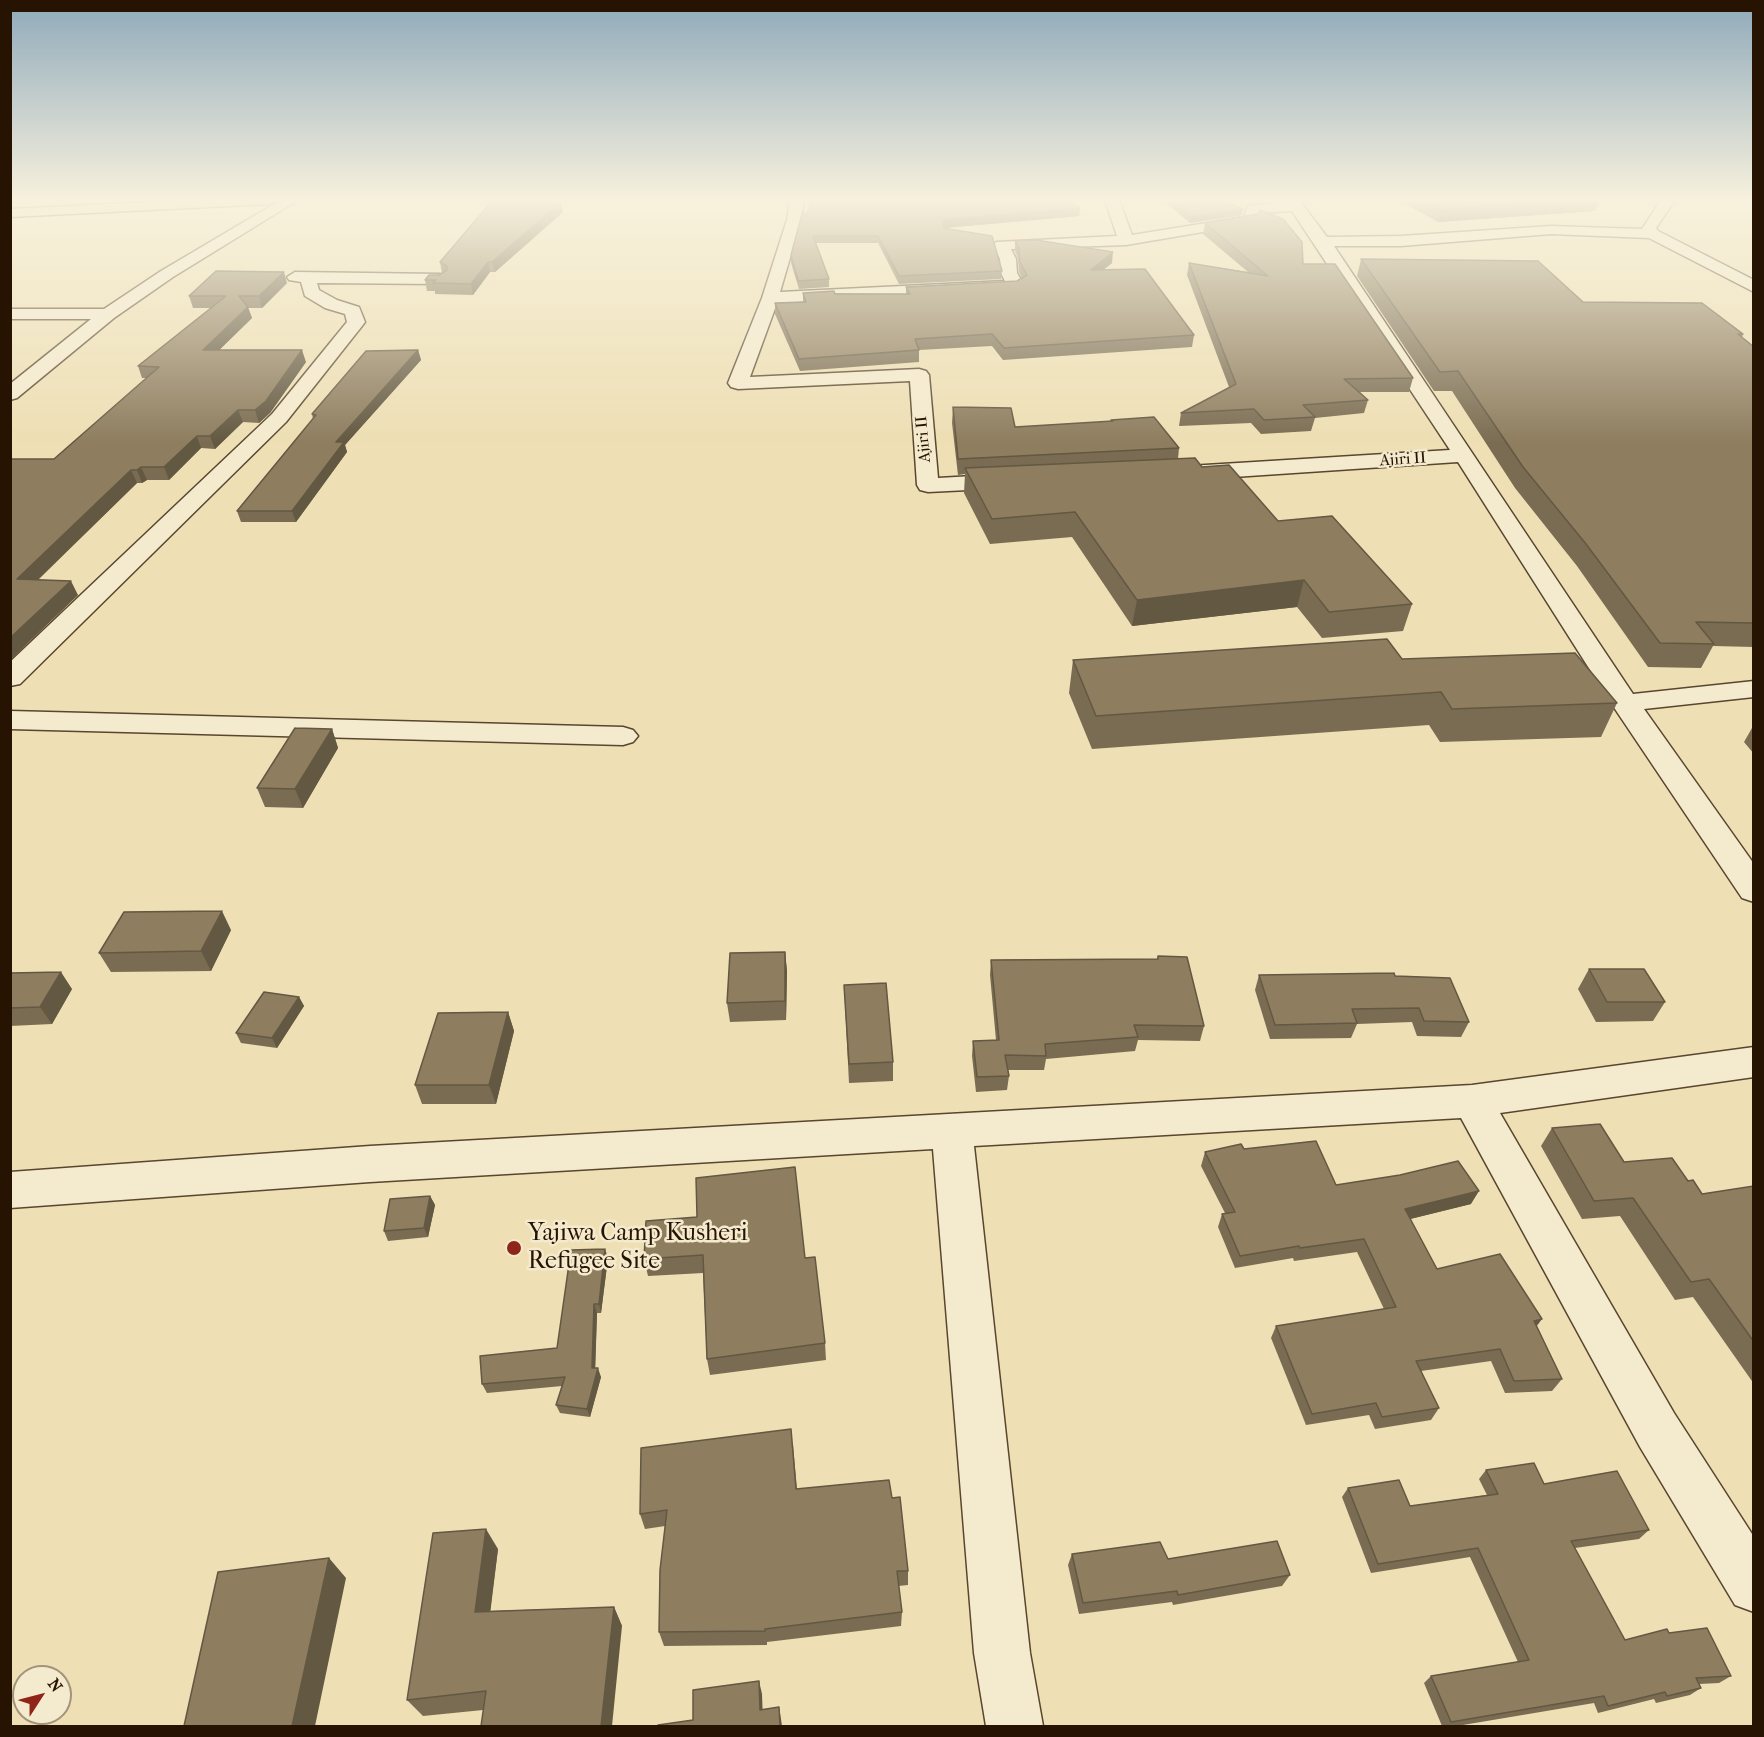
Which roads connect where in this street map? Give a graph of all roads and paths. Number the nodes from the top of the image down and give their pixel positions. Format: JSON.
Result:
{"nodes":[{"id":1,"x":157,"y":281,"type":"edge"},
{"id":2,"x":310,"y":281,"type":"edge"},
{"id":3,"x":775,"y":281,"type":"edge"},
{"id":4,"x":1014,"y":281,"type":"edge"},
{"id":5,"x":1349,"y":281,"type":"edge"},
{"id":6,"x":770,"y":298,"type":"junction"},
{"id":7,"x":10,"y":314,"type":"edge"},
{"id":8,"x":108,"y":314,"type":"junction"},
{"id":9,"x":10,"y":394,"type":"edge"},
{"id":10,"x":1464,"y":455,"type":"junction"},
{"id":11,"x":1167,"y":474,"type":"edge"},
{"id":12,"x":1023,"y":480,"type":"edge"},
{"id":13,"x":10,"y":678,"type":"edge"},
{"id":14,"x":1754,"y":689,"type":"edge"},
{"id":15,"x":1625,"y":703,"type":"junction"},
{"id":16,"x":10,"y":720,"type":"edge"},
{"id":17,"x":623,"y":736,"type":"dead end"},
{"id":18,"x":1754,"y":890,"type":"edge"},
{"id":19,"x":1754,"y":1062,"type":"edge"},
{"id":20,"x":1472,"y":1101,"type":"junction"},
{"id":21,"x":952,"y":1131,"type":"junction"},
{"id":22,"x":10,"y":1190,"type":"edge"},
{"id":23,"x":1754,"y":1587,"type":"edge"},
{"id":24,"x":1015,"y":1726,"type":"edge"}],
"edges":[{"from":1,"to":8,"type":"street"},
{"from":2,"to":13,"type":"street"},
{"from":3,"to":6,"type":"street","name":"Ajiri II"},
{"from":4,"to":6,"type":"street"},
{"from":5,"to":10,"type":"street"},
{"from":6,"to":12,"type":"street","name":"Ajiri II"},
{"from":7,"to":8,"type":"street"},
{"from":8,"to":9,"type":"street"},
{"from":10,"to":11,"type":"street","name":"Ajiri II"},
{"from":10,"to":15,"type":"street"},
{"from":14,"to":15,"type":"street"},
{"from":15,"to":18,"type":"street"},
{"from":16,"to":17,"type":"street"},
{"from":19,"to":20,"type":"street"},
{"from":20,"to":21,"type":"street"},
{"from":20,"to":23,"type":"street"},
{"from":21,"to":22,"type":"street"},
{"from":21,"to":24,"type":"street"}]}
